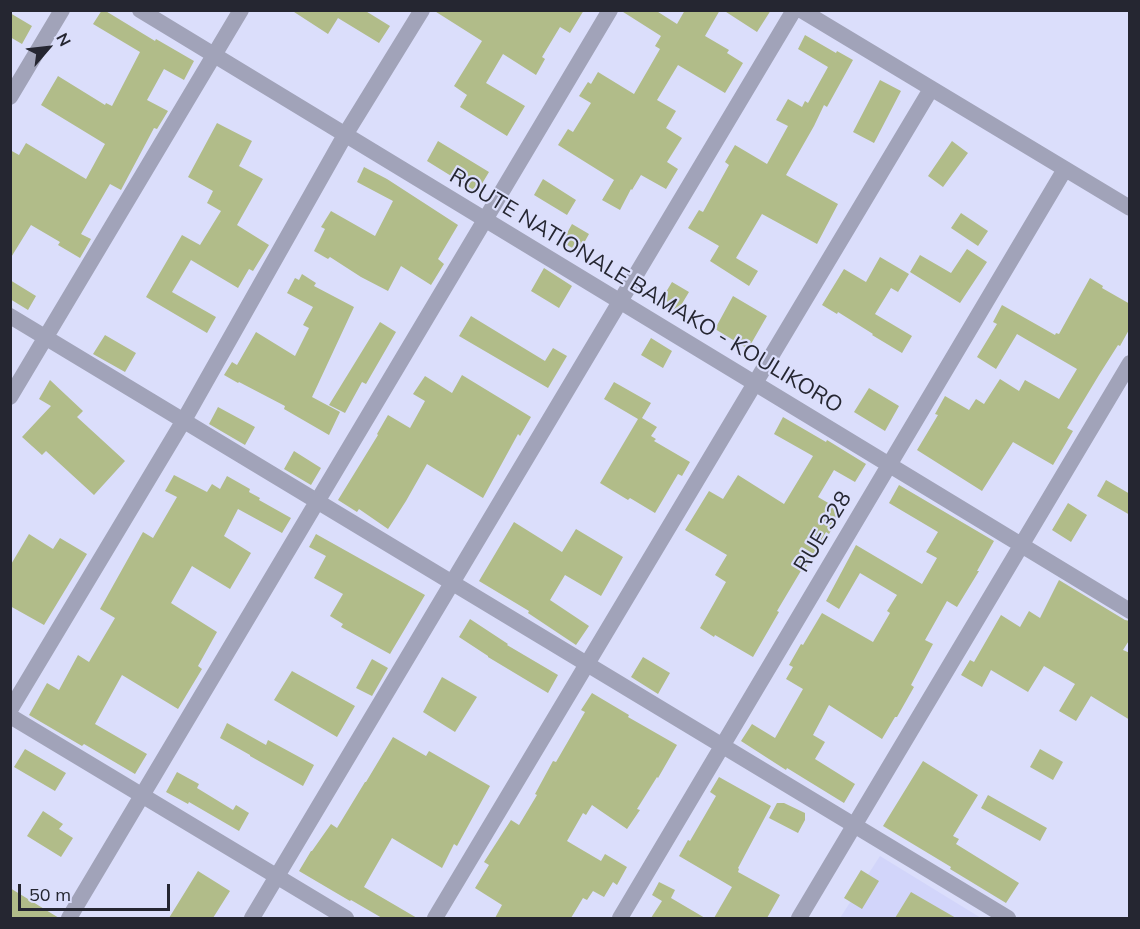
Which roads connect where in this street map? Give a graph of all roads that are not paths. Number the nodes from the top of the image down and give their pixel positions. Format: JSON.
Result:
{"nodes":[{"id":1,"x":62,"y":10,"type":"edge"},
{"id":2,"x":140,"y":10,"type":"edge"},
{"id":3,"x":242,"y":10,"type":"edge"},
{"id":4,"x":422,"y":10,"type":"edge"},
{"id":5,"x":610,"y":10,"type":"edge"},
{"id":6,"x":794,"y":10,"type":"edge"},
{"id":7,"x":801,"y":10,"type":"edge"},
{"id":8,"x":214,"y":56,"type":"junction"},
{"id":9,"x":931,"y":88,"type":"junction"},
{"id":10,"x":10,"y":98,"type":"edge"},
{"id":11,"x":345,"y":135,"type":"junction"},
{"id":12,"x":1065,"y":169,"type":"junction"},
{"id":13,"x":1130,"y":208,"type":"edge"},
{"id":14,"x":485,"y":220,"type":"junction"},
{"id":15,"x":620,"y":302,"type":"junction"},
{"id":16,"x":10,"y":316,"type":"edge"},
{"id":17,"x":46,"y":337,"type":"junction"},
{"id":18,"x":1130,"y":363,"type":"edge"},
{"id":19,"x":754,"y":383,"type":"junction"},
{"id":20,"x":10,"y":397,"type":"edge"},
{"id":21,"x":183,"y":420,"type":"junction"},
{"id":22,"x":889,"y":465,"type":"junction"},
{"id":23,"x":317,"y":501,"type":"junction"},
{"id":24,"x":1021,"y":545,"type":"junction"},
{"id":25,"x":452,"y":583,"type":"junction"},
{"id":26,"x":1130,"y":611,"type":"edge"},
{"id":27,"x":587,"y":664,"type":"junction"},
{"id":28,"x":10,"y":710,"type":"edge"},
{"id":29,"x":10,"y":716,"type":"edge"},
{"id":30,"x":722,"y":746,"type":"junction"},
{"id":31,"x":142,"y":795,"type":"junction"},
{"id":32,"x":854,"y":825,"type":"junction"},
{"id":33,"x":277,"y":877,"type":"junction"},
{"id":34,"x":69,"y":918,"type":"edge"},
{"id":35,"x":252,"y":918,"type":"edge"},
{"id":36,"x":346,"y":918,"type":"edge"},
{"id":37,"x":435,"y":918,"type":"edge"},
{"id":38,"x":620,"y":918,"type":"edge"},
{"id":39,"x":799,"y":918,"type":"edge"},
{"id":40,"x":1008,"y":918,"type":"edge"}],
"edges":[{"from":1,"to":10,"type":"street"},
{"from":2,"to":8,"type":"street","name":"ROUTE NATIONALE BAMAKO - KOULIKORO"},
{"from":3,"to":8,"type":"street"},
{"from":4,"to":11,"type":"street"},
{"from":5,"to":14,"type":"street"},
{"from":6,"to":15,"type":"street"},
{"from":7,"to":9,"type":"street"},
{"from":8,"to":11,"type":"street","name":"ROUTE NATIONALE BAMAKO - KOULIKORO"},
{"from":8,"to":17,"type":"street"},
{"from":9,"to":12,"type":"street"},
{"from":9,"to":19,"type":"street"},
{"from":11,"to":14,"type":"street","name":"ROUTE NATIONALE BAMAKO - KOULIKORO"},
{"from":11,"to":21,"type":"street"},
{"from":12,"to":13,"type":"street"},
{"from":12,"to":22,"type":"street","name":"RUE 328"},
{"from":14,"to":15,"type":"street","name":"ROUTE NATIONALE BAMAKO - KOULIKORO"},
{"from":14,"to":23,"type":"street"},
{"from":15,"to":19,"type":"street","name":"ROUTE NATIONALE BAMAKO - KOULIKORO"},
{"from":15,"to":25,"type":"street"},
{"from":16,"to":17,"type":"street"},
{"from":17,"to":20,"type":"street"},
{"from":17,"to":21,"type":"street"},
{"from":18,"to":24,"type":"street"},
{"from":19,"to":22,"type":"street","name":"ROUTE NATIONALE BAMAKO - KOULIKORO"},
{"from":19,"to":27,"type":"street"},
{"from":21,"to":23,"type":"street"},
{"from":21,"to":28,"type":"street"},
{"from":22,"to":24,"type":"street","name":"ROUTE NATIONALE BAMAKO - KOULIKORO"},
{"from":22,"to":30,"type":"street","name":"RUE 328"},
{"from":23,"to":25,"type":"street"},
{"from":23,"to":31,"type":"street"},
{"from":24,"to":26,"type":"street","name":"ROUTE NATIONALE BAMAKO - KOULIKORO"},
{"from":24,"to":32,"type":"street"},
{"from":25,"to":27,"type":"street"},
{"from":25,"to":33,"type":"street"},
{"from":27,"to":30,"type":"street"},
{"from":27,"to":37,"type":"street"},
{"from":29,"to":31,"type":"street"},
{"from":30,"to":32,"type":"street"},
{"from":30,"to":38,"type":"street","name":"RUE 328"},
{"from":31,"to":33,"type":"street"},
{"from":31,"to":34,"type":"street"},
{"from":32,"to":39,"type":"street"},
{"from":32,"to":40,"type":"street"},
{"from":33,"to":35,"type":"street"},
{"from":33,"to":36,"type":"street"}]}
